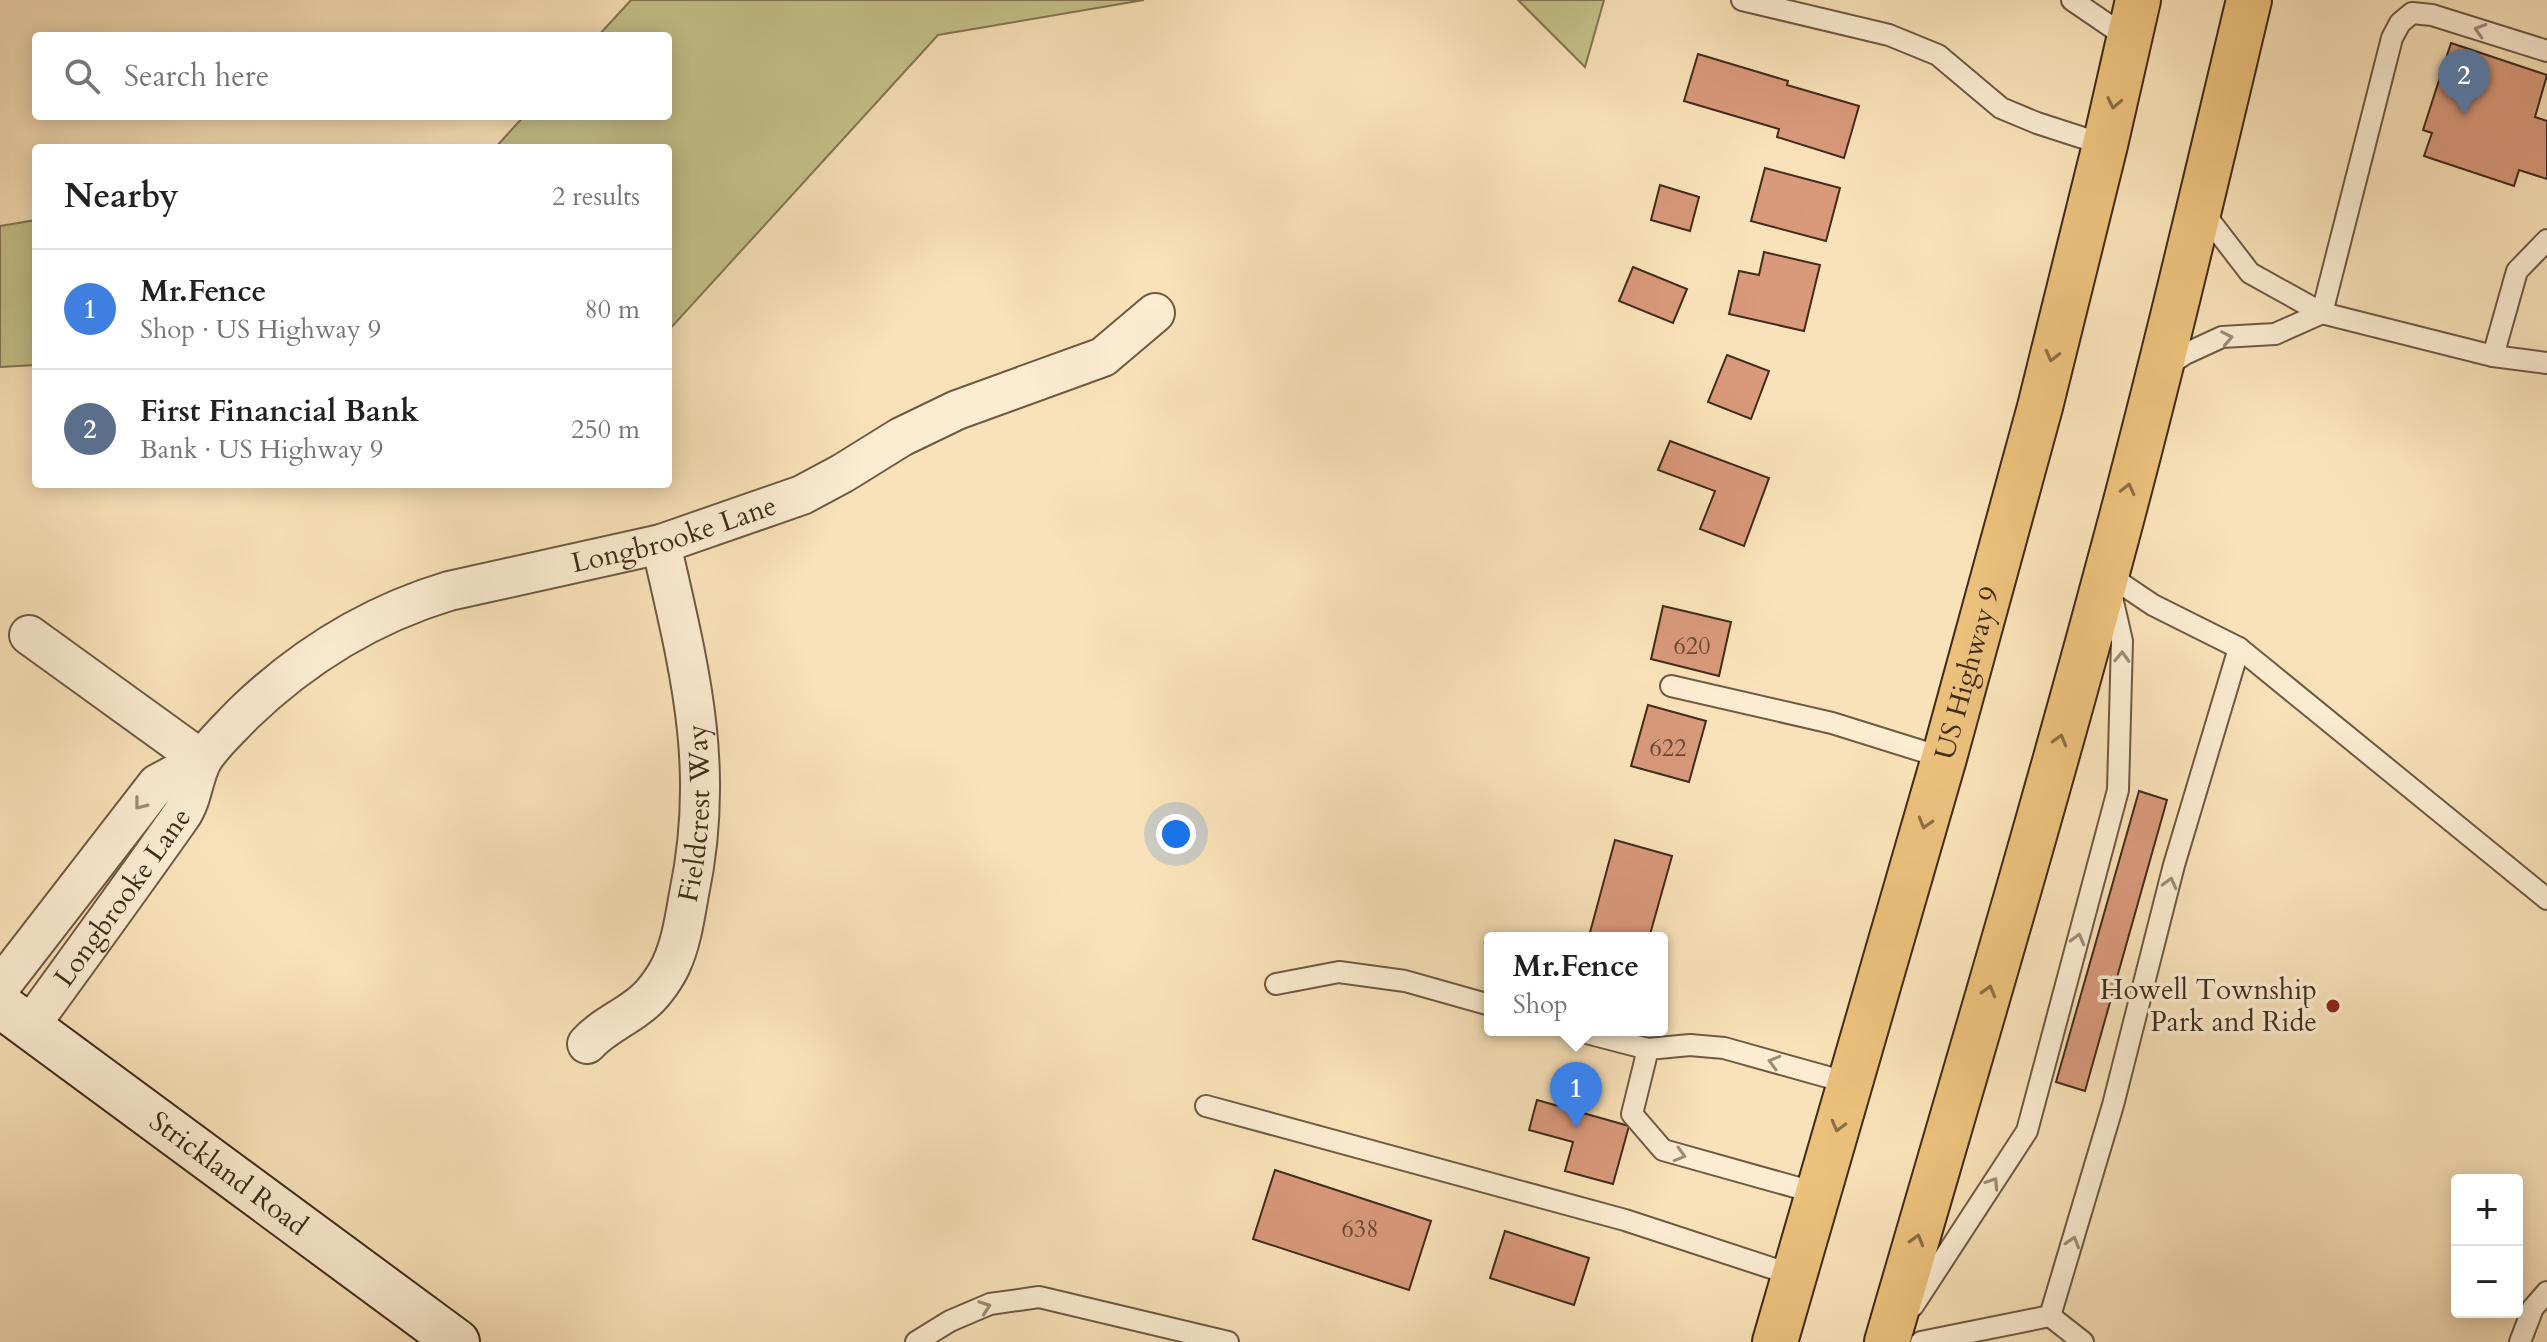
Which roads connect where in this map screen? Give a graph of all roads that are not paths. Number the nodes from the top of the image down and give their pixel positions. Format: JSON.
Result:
{"nodes":[{"id":1,"x":1742,"y":0,"type":"edge"},
{"id":2,"x":2072,"y":0,"type":"edge"},
{"id":3,"x":2249,"y":0,"type":"edge"},
{"id":4,"x":2134,"y":19,"type":"edge"},
{"id":5,"x":2547,"y":51,"type":"edge"},
{"id":6,"x":2105,"y":145,"type":"junction"},
{"id":7,"x":2200,"y":208,"type":"junction"},
{"id":8,"x":2547,"y":240,"type":"edge"},
{"id":9,"x":1155,"y":313,"type":"dead end"},
{"id":10,"x":2322,"y":313,"type":"junction"},
{"id":11,"x":2493,"y":356,"type":"junction"},
{"id":12,"x":2547,"y":363,"type":"edge"},
{"id":13,"x":2158,"y":373,"type":"junction"},
{"id":14,"x":661,"y":544,"type":"junction"},
{"id":15,"x":2107,"y":574,"type":"junction"},
{"id":16,"x":29,"y":635,"type":"dead end"},
{"id":17,"x":2239,"y":648,"type":"junction"},
{"id":18,"x":1671,"y":686,"type":"dead end"},
{"id":19,"x":1944,"y":758,"type":"junction"},
{"id":20,"x":202,"y":760,"type":"junction"},
{"id":21,"x":2547,"y":899,"type":"edge"},
{"id":22,"x":1276,"y":984,"type":"dead end"},
{"id":23,"x":0,"y":987,"type":"edge"},
{"id":24,"x":1484,"y":1003,"type":"edge"},
{"id":25,"x":14,"y":1016,"type":"edge"},
{"id":26,"x":1598,"y":1036,"type":"edge"},
{"id":27,"x":587,"y":1044,"type":"dead end"},
{"id":28,"x":1648,"y":1049,"type":"junction"},
{"id":29,"x":1849,"y":1083,"type":"junction"},
{"id":30,"x":1206,"y":1106,"type":"dead end"},
{"id":31,"x":1820,"y":1194,"type":"junction"},
{"id":32,"x":1796,"y":1276,"type":"junction"},
{"id":33,"x":2547,"y":1292,"type":"edge"},
{"id":34,"x":2050,"y":1316,"type":"junction"},
{"id":35,"x":457,"y":1342,"type":"edge"},
{"id":36,"x":916,"y":1342,"type":"edge"},
{"id":37,"x":1228,"y":1342,"type":"edge"},
{"id":38,"x":1775,"y":1342,"type":"edge"},
{"id":39,"x":1888,"y":1342,"type":"edge"},
{"id":40,"x":1921,"y":1342,"type":"edge"},
{"id":41,"x":2083,"y":1342,"type":"edge"},
{"id":42,"x":2520,"y":1342,"type":"edge"}],
"edges":[{"from":1,"to":6,"type":"lane"},
{"from":2,"to":4,"type":"lane"},
{"from":3,"to":7,"type":"highway"},
{"from":4,"to":6,"type":"highway","name":"US Highway 9","one_way":true},
{"from":5,"to":10,"type":"lane","one_way":true},
{"from":6,"to":19,"type":"highway","name":"US Highway 9","one_way":true},
{"from":7,"to":10,"type":"lane"},
{"from":7,"to":13,"type":"highway"},
{"from":8,"to":11,"type":"lane"},
{"from":9,"to":14,"type":"street","name":"Longbrooke Lane"},
{"from":10,"to":11,"type":"lane"},
{"from":13,"to":10,"type":"lane","one_way":true},
{"from":11,"to":12,"type":"lane"},
{"from":15,"to":13,"type":"highway","one_way":true},
{"from":14,"to":20,"type":"street","name":"Longbrooke Lane"},
{"from":14,"to":27,"type":"street","name":"Fieldcrest Way"},
{"from":15,"to":17,"type":"lane"},
{"from":39,"to":15,"type":"highway","one_way":true},
{"from":39,"to":15,"type":"lane","one_way":true},
{"from":16,"to":20,"type":"street"},
{"from":17,"to":21,"type":"lane"},
{"from":34,"to":17,"type":"lane","one_way":true},
{"from":18,"to":19,"type":"lane"},
{"from":19,"to":29,"type":"highway","name":"US Highway 9","one_way":true},
{"from":20,"to":23,"type":"street","name":"Longbrooke Lane","one_way":true},
{"from":20,"to":25,"type":"street","name":"Longbrooke Lane"},
{"from":22,"to":24,"type":"lane"},
{"from":25,"to":35,"type":"street","name":"Strickland Road"},
{"from":26,"to":28,"type":"lane"},
{"from":29,"to":28,"type":"lane","one_way":true},
{"from":28,"to":31,"type":"lane","one_way":true},
{"from":29,"to":31,"type":"highway","name":"US Highway 9","one_way":true},
{"from":30,"to":32,"type":"lane"},
{"from":31,"to":32,"type":"highway","name":"US Highway 9"},
{"from":32,"to":38,"type":"highway","name":"US Highway 9"},
{"from":33,"to":42,"type":"lane"},
{"from":34,"to":40,"type":"lane"},
{"from":34,"to":41,"type":"lane"},
{"from":36,"to":37,"type":"lane","one_way":true}]}
